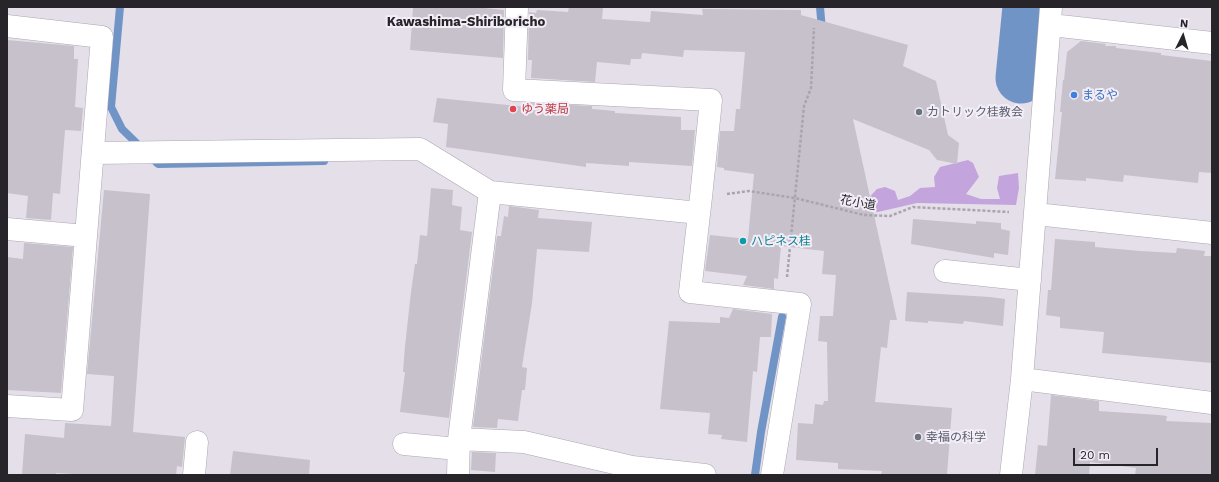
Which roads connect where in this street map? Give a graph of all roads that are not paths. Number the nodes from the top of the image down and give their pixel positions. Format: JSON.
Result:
{"nodes":[{"id":1,"x":517,"y":7,"type":"edge"},
{"id":2,"x":1051,"y":16,"type":"edge"},
{"id":3,"x":7,"y":26,"type":"edge"},
{"id":4,"x":1212,"y":43,"type":"edge"},
{"id":5,"x":93,"y":153,"type":"junction"},
{"id":6,"x":490,"y":192,"type":"junction"},
{"id":7,"x":700,"y":205,"type":"junction"},
{"id":8,"x":1036,"y":214,"type":"junction"},
{"id":9,"x":7,"y":229,"type":"edge"},
{"id":10,"x":1212,"y":233,"type":"edge"},
{"id":11,"x":86,"y":236,"type":"junction"},
{"id":12,"x":945,"y":271,"type":"dead end"},
{"id":13,"x":1030,"y":280,"type":"junction"},
{"id":14,"x":1022,"y":379,"type":"junction"},
{"id":15,"x":1212,"y":403,"type":"edge"},
{"id":16,"x":7,"y":406,"type":"edge"},
{"id":17,"x":197,"y":442,"type":"dead end"},
{"id":18,"x":404,"y":444,"type":"dead end"},
{"id":19,"x":459,"y":444,"type":"junction"},
{"id":20,"x":194,"y":475,"type":"edge"},
{"id":21,"x":458,"y":475,"type":"edge"},
{"id":22,"x":705,"y":475,"type":"edge"},
{"id":23,"x":772,"y":475,"type":"edge"},
{"id":24,"x":1011,"y":475,"type":"edge"}],
"edges":[{"from":1,"to":7,"type":"street"},
{"from":2,"to":4,"type":"street"},
{"from":2,"to":8,"type":"street"},
{"from":3,"to":5,"type":"street"},
{"from":5,"to":6,"type":"street"},
{"from":5,"to":11,"type":"street"},
{"from":6,"to":7,"type":"street"},
{"from":6,"to":19,"type":"street"},
{"from":7,"to":23,"type":"street"},
{"from":8,"to":10,"type":"street"},
{"from":8,"to":13,"type":"street"},
{"from":9,"to":11,"type":"street"},
{"from":11,"to":16,"type":"street"},
{"from":12,"to":13,"type":"street"},
{"from":13,"to":14,"type":"street"},
{"from":14,"to":15,"type":"street"},
{"from":14,"to":24,"type":"street"},
{"from":17,"to":20,"type":"street"},
{"from":18,"to":19,"type":"street"},
{"from":19,"to":21,"type":"street"},
{"from":19,"to":22,"type":"street"}]}
